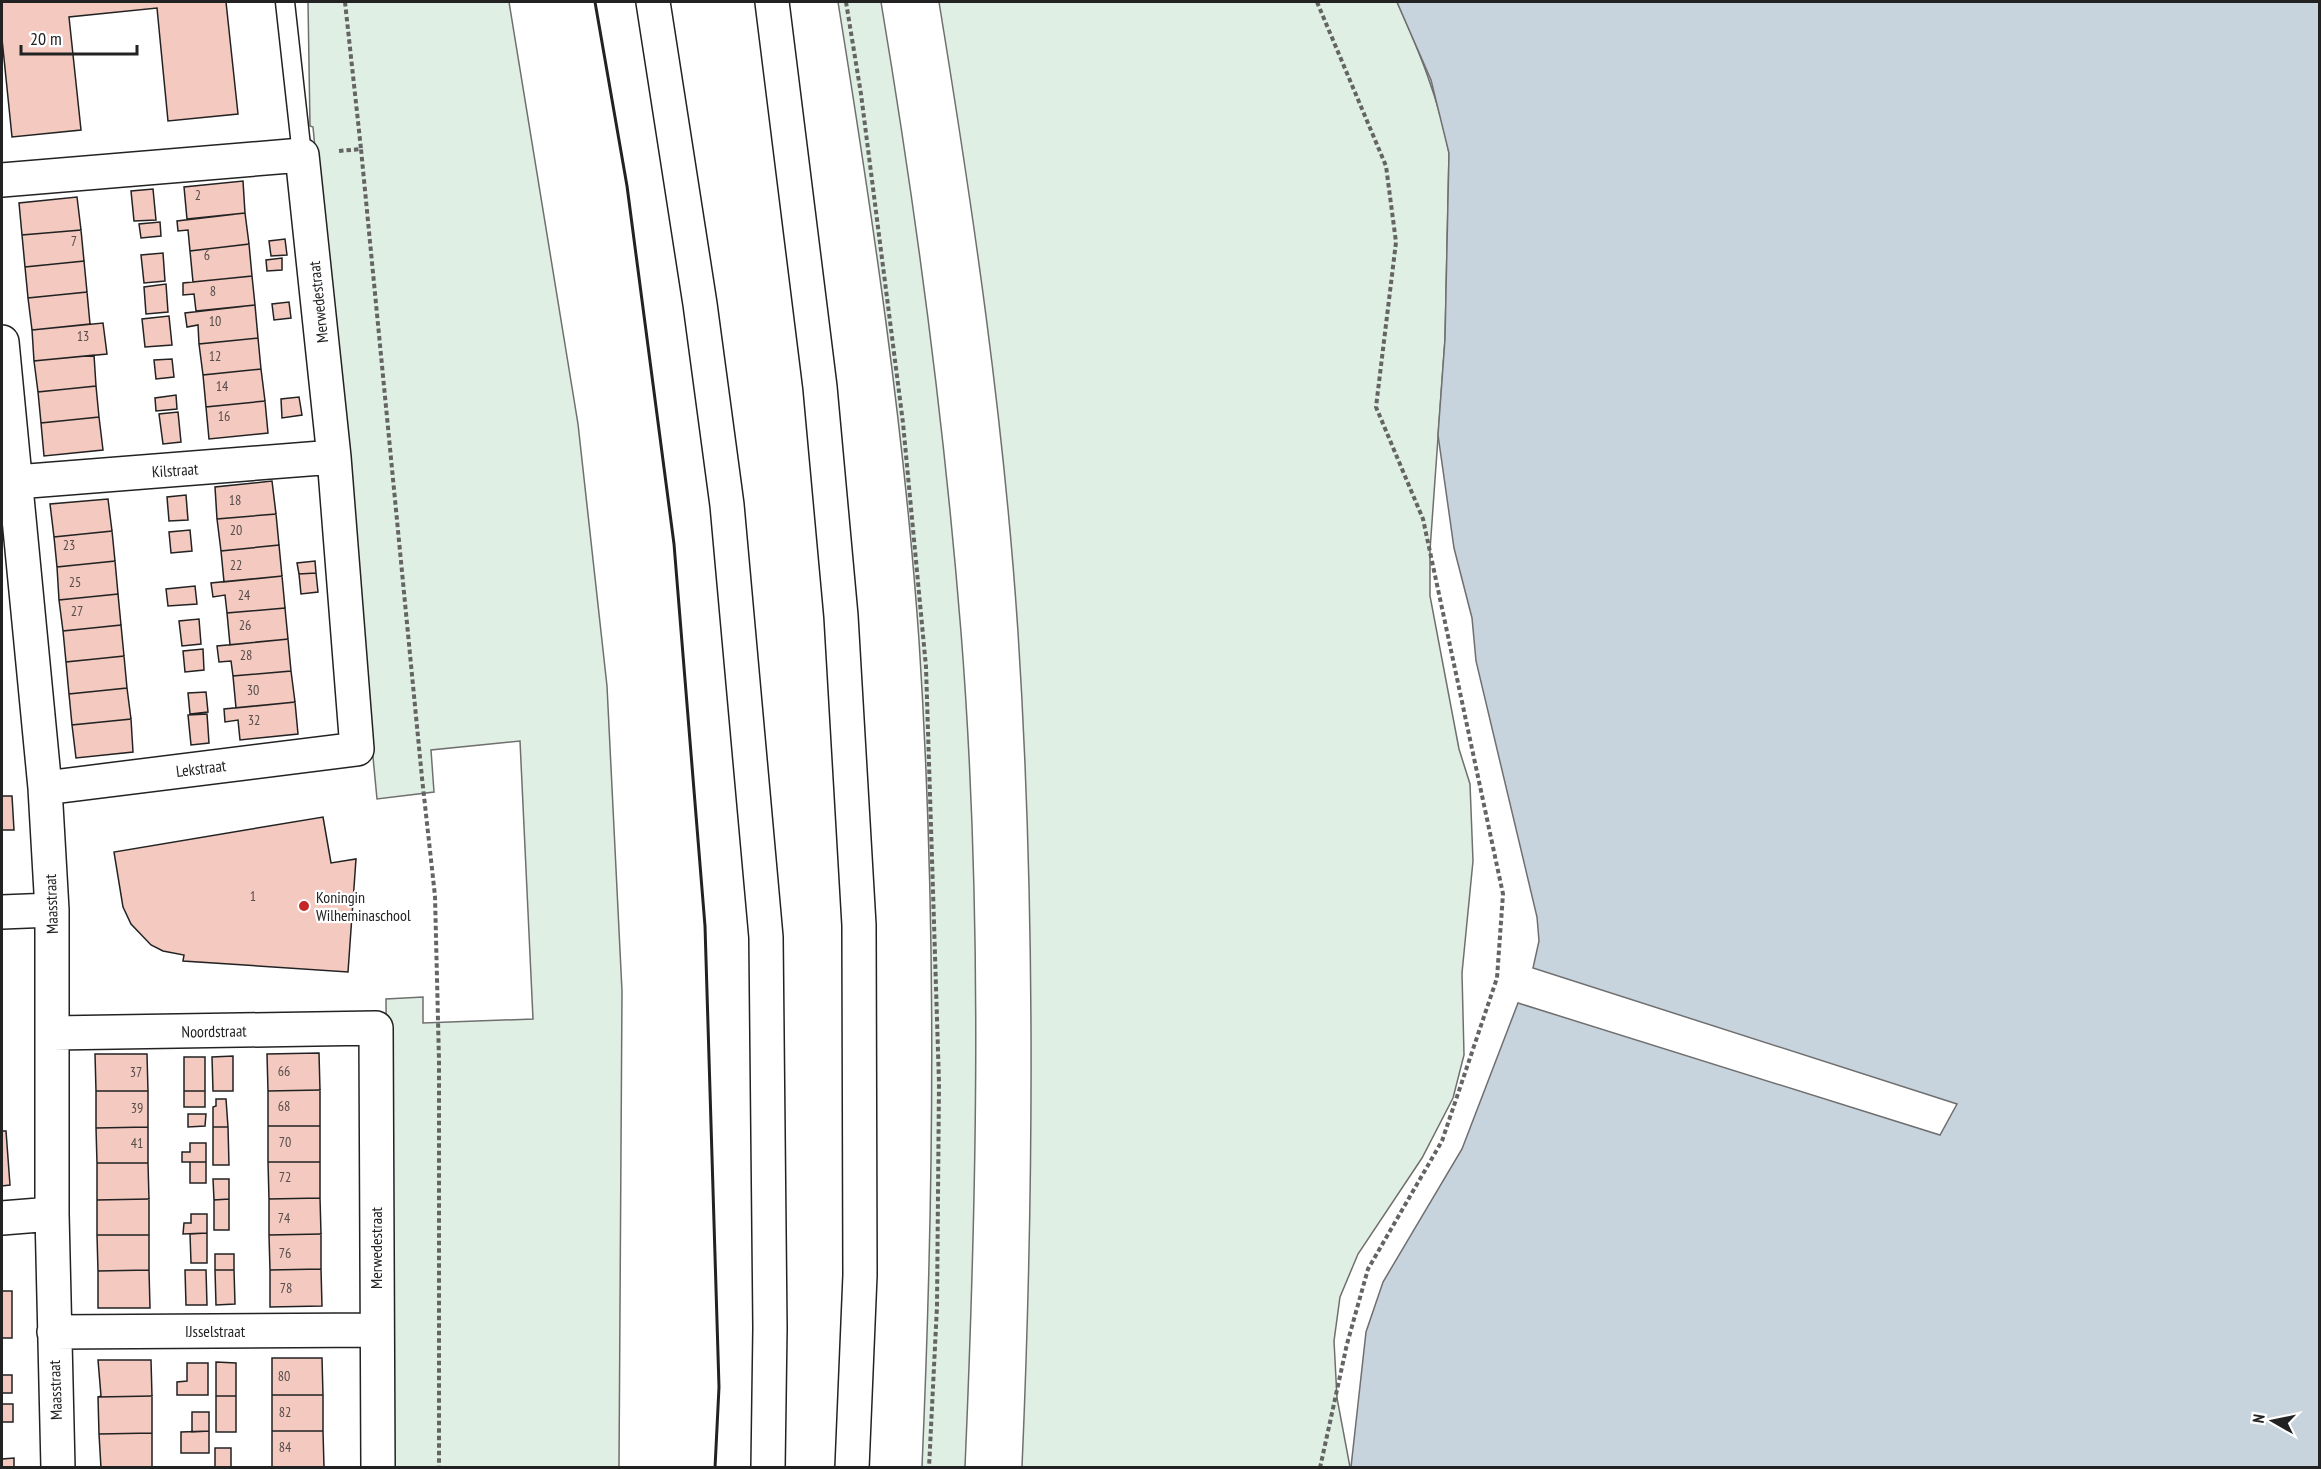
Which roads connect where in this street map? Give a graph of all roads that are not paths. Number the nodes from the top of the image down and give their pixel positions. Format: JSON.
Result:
{"nodes":[{"id":1,"x":285,"y":2,"type":"edge"},
{"id":2,"x":653,"y":2,"type":"edge"},
{"id":3,"x":772,"y":2,"type":"edge"},
{"id":4,"x":302,"y":155,"type":"junction"},
{"id":5,"x":2,"y":180,"type":"edge"},
{"id":6,"x":2,"y":342,"type":"edge"},
{"id":7,"x":334,"y":457,"type":"junction"},
{"id":8,"x":16,"y":482,"type":"junction"},
{"id":9,"x":14,"y":598,"type":"edge"},
{"id":10,"x":357,"y":749,"type":"joint"},
{"id":11,"x":45,"y":788,"type":"junction"},
{"id":12,"x":52,"y":910,"type":"junction"},
{"id":13,"x":2,"y":912,"type":"edge"},
{"id":14,"x":376,"y":1028,"type":"joint"},
{"id":15,"x":53,"y":1033,"type":"junction"},
{"id":16,"x":52,"y":1214,"type":"junction"},
{"id":17,"x":2,"y":1218,"type":"edge"},
{"id":18,"x":376,"y":1330,"type":"junction"},
{"id":19,"x":54,"y":1332,"type":"junction"},
{"id":20,"x":58,"y":1467,"type":"edge"},
{"id":21,"x":378,"y":1467,"type":"edge"},
{"id":22,"x":768,"y":1467,"type":"edge"},
{"id":23,"x":852,"y":1467,"type":"edge"}],
"edges":[{"from":1,"to":4,"type":"lane"},
{"from":2,"to":22,"type":"main road"},
{"from":3,"to":23,"type":"main road"},
{"from":4,"to":5,"type":"main road"},
{"from":4,"to":7,"type":"main road","name":"Merwedestraat"},
{"from":6,"to":8,"type":"main road","name":"Maasstraat"},
{"from":7,"to":8,"type":"main road","name":"Kilstraat"},
{"from":7,"to":10,"type":"main road","name":"Merwedestraat"},
{"from":8,"to":9,"type":"main road","name":"Maasstraat"},
{"from":9,"to":11,"type":"main road","name":"Maasstraat"},
{"from":10,"to":11,"type":"main road","name":"Lekstraat"},
{"from":11,"to":12,"type":"main road","name":"Maasstraat"},
{"from":12,"to":13,"type":"main road"},
{"from":12,"to":15,"type":"main road","name":"Maasstraat"},
{"from":14,"to":15,"type":"main road","name":"Noordstraat"},
{"from":14,"to":18,"type":"main road","name":"Merwedestraat"},
{"from":15,"to":16,"type":"main road","name":"Maasstraat"},
{"from":16,"to":17,"type":"main road"},
{"from":16,"to":19,"type":"main road","name":"Maasstraat"},
{"from":18,"to":19,"type":"main road","name":"IJsselstraat"},
{"from":18,"to":21,"type":"main road","name":"Merwedestraat"},
{"from":19,"to":20,"type":"main road","name":"Maasstraat"}]}
